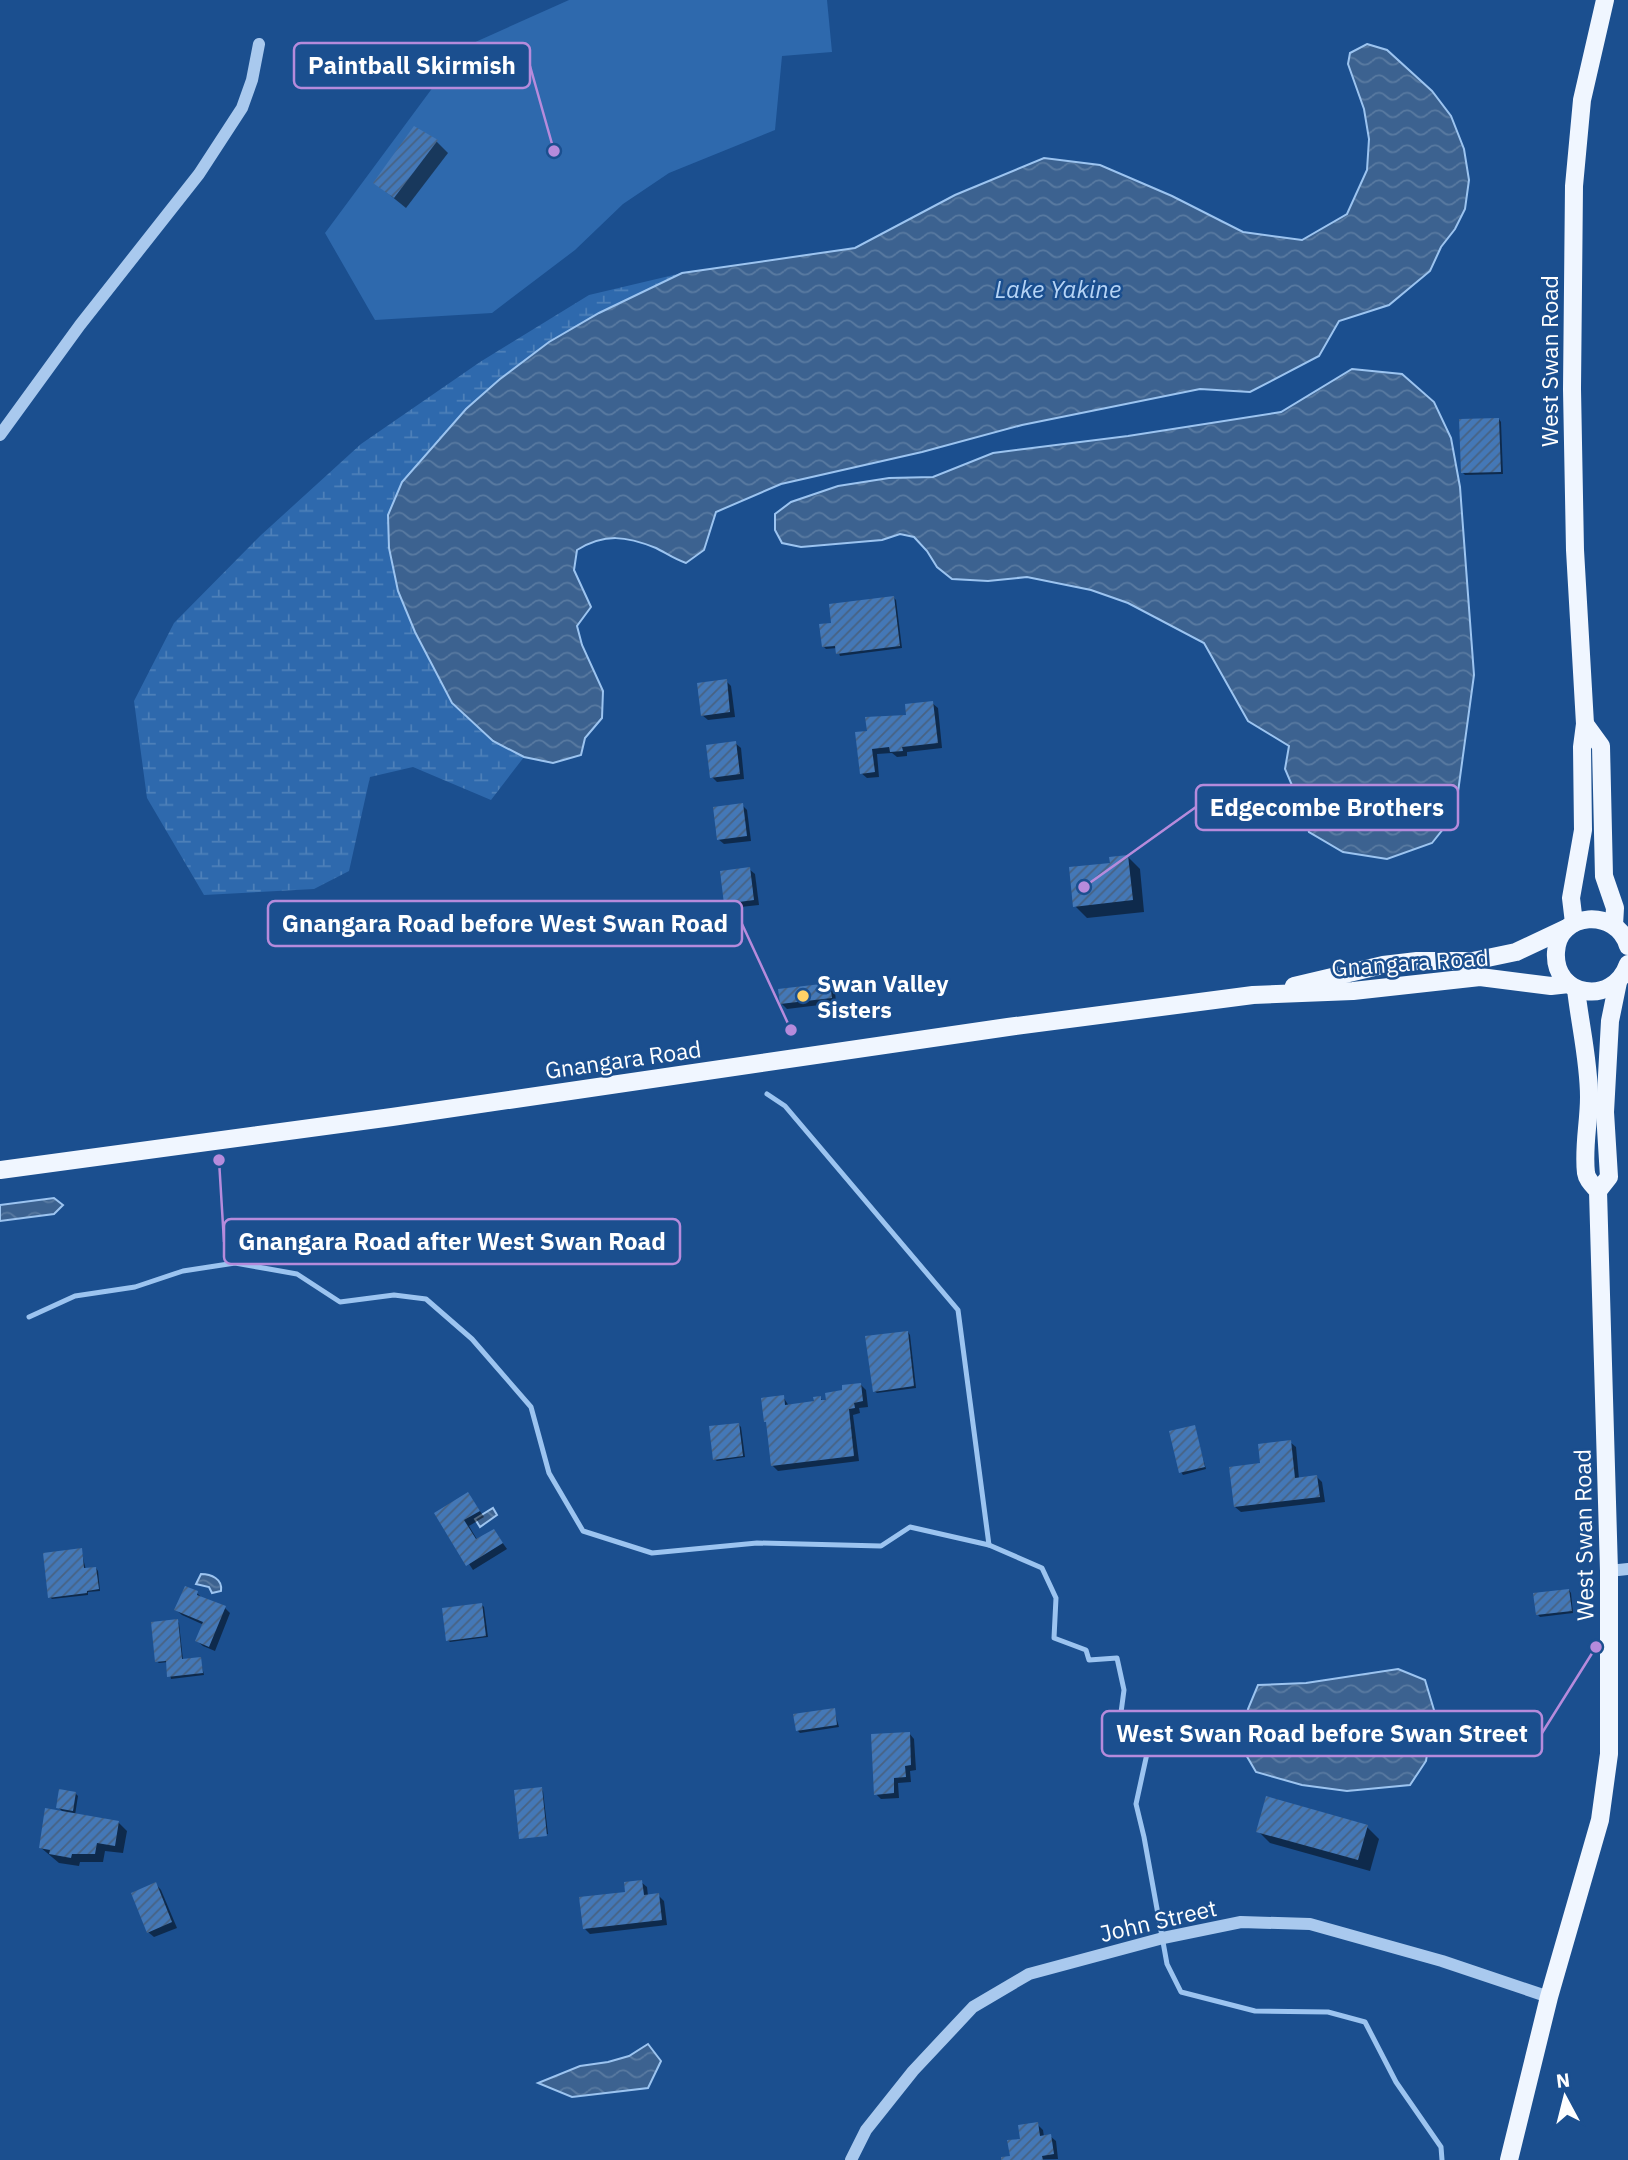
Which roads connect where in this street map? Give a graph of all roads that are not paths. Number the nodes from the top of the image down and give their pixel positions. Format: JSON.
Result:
{"nodes":[{"id":1,"x":1605,"y":0,"type":"edge"},
{"id":2,"x":259,"y":44,"type":"dead end"},
{"id":3,"x":0,"y":435,"type":"edge"},
{"id":4,"x":1585,"y":724,"type":"junction"},
{"id":5,"x":1571,"y":925,"type":"junction"},
{"id":6,"x":1622,"y":933,"type":"edge"},
{"id":7,"x":1628,"y":964,"type":"edge"},
{"id":8,"x":1618,"y":982,"type":"junction"},
{"id":9,"x":1573,"y":986,"type":"junction"},
{"id":10,"x":1253,"y":995,"type":"junction"},
{"id":11,"x":0,"y":1170,"type":"edge"},
{"id":12,"x":1598,"y":1191,"type":"junction"},
{"id":13,"x":1628,"y":1569,"type":"edge"},
{"id":14,"x":1609,"y":1571,"type":"junction"},
{"id":15,"x":1549,"y":1997,"type":"junction"},
{"id":16,"x":851,"y":2160,"type":"edge"},
{"id":17,"x":1509,"y":2160,"type":"edge"}],
"edges":[{"from":1,"to":4,"type":"main road","name":"West Swan Road"},
{"from":2,"to":3,"type":"street"},
{"from":4,"to":5,"type":"main road","name":"West Swan Road"},
{"from":4,"to":6,"type":"main road","name":"West Swan Road"},
{"from":5,"to":6,"type":"main road"},
{"from":5,"to":9,"type":"main road","name":"West Swan Road"},
{"from":5,"to":10,"type":"main road","name":"Gnangara Road"},
{"from":7,"to":8,"type":"main road","name":"West Swan Road"},
{"from":8,"to":9,"type":"main road","name":"Gnangara Road"},
{"from":8,"to":12,"type":"main road","name":"West Swan Road"},
{"from":9,"to":10,"type":"main road","name":"Gnangara Road"},
{"from":9,"to":12,"type":"main road","name":"West Swan Road"},
{"from":10,"to":11,"type":"main road","name":"Gnangara Road"},
{"from":12,"to":14,"type":"main road","name":"West Swan Road"},
{"from":13,"to":14,"type":"street"},
{"from":14,"to":15,"type":"main road","name":"West Swan Road"},
{"from":15,"to":16,"type":"street","name":"John Street"},
{"from":15,"to":17,"type":"main road","name":"West Swan Road"}]}
